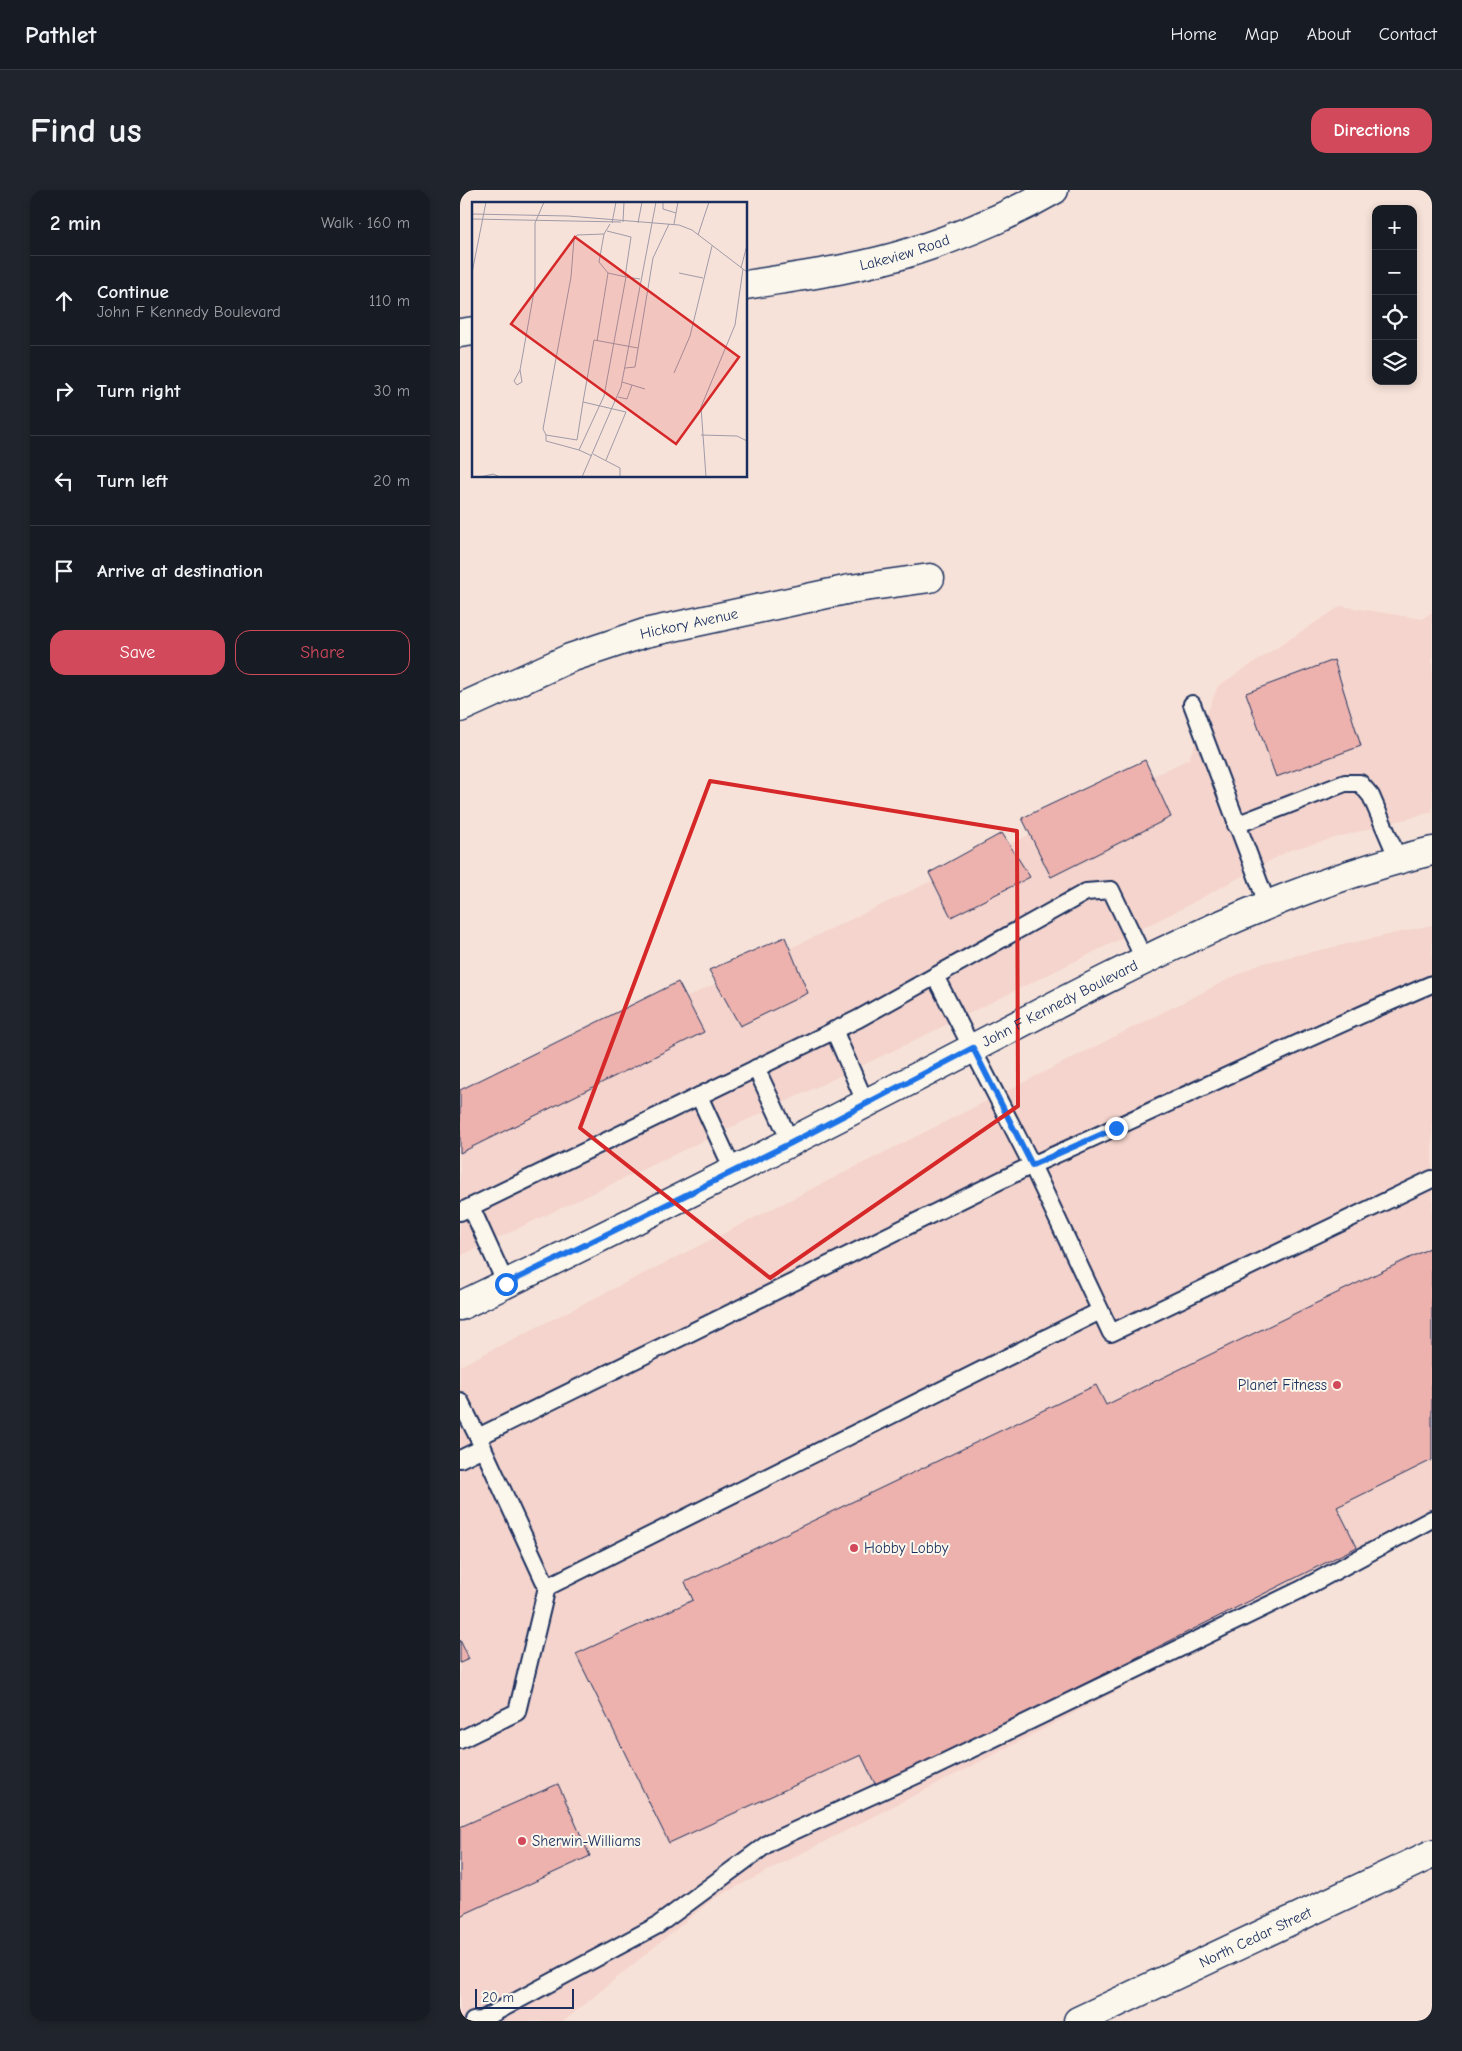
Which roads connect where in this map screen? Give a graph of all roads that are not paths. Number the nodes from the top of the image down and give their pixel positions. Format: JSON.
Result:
{"nodes":[{"id":1,"x":1054,"y":190,"type":"edge"},
{"id":2,"x":748,"y":285,"type":"edge"},
{"id":3,"x":930,"y":578,"type":"dead end"},
{"id":4,"x":1192,"y":704,"type":"dead end"},
{"id":5,"x":460,"y":708,"type":"edge"},
{"id":6,"x":1236,"y":825,"type":"junction"},
{"id":7,"x":1432,"y":851,"type":"edge"},
{"id":8,"x":1398,"y":859,"type":"junction"},
{"id":9,"x":1268,"y":906,"type":"junction"},
{"id":10,"x":1145,"y":961,"type":"junction"},
{"id":11,"x":935,"y":976,"type":"junction"},
{"id":12,"x":1432,"y":984,"type":"edge"},
{"id":13,"x":834,"y":1030,"type":"junction"},
{"id":14,"x":973,"y":1048,"type":"junction"},
{"id":15,"x":756,"y":1068,"type":"junction"},
{"id":16,"x":699,"y":1096,"type":"junction"},
{"id":17,"x":866,"y":1104,"type":"junction"},
{"id":18,"x":791,"y":1143,"type":"junction"},
{"id":19,"x":1032,"y":1165,"type":"junction"},
{"id":20,"x":734,"y":1172,"type":"junction"},
{"id":21,"x":1432,"y":1180,"type":"edge"},
{"id":22,"x":465,"y":1209,"type":"edge"},
{"id":23,"x":506,"y":1284,"type":"junction"},
{"id":24,"x":460,"y":1306,"type":"edge"},
{"id":25,"x":1100,"y":1311,"type":"junction"},
{"id":26,"x":460,"y":1401,"type":"edge"},
{"id":27,"x":480,"y":1443,"type":"junction"},
{"id":28,"x":460,"y":1459,"type":"edge"},
{"id":29,"x":1432,"y":1519,"type":"edge"},
{"id":30,"x":548,"y":1587,"type":"junction"},
{"id":31,"x":460,"y":1740,"type":"edge"},
{"id":32,"x":1432,"y":1854,"type":"edge"},
{"id":33,"x":473,"y":2021,"type":"edge"},
{"id":34,"x":1078,"y":2021,"type":"edge"}],
"edges":[{"from":1,"to":2,"type":"street","name":"Lakeview Road"},
{"from":3,"to":5,"type":"street","name":"Hickory Avenue"},
{"from":4,"to":6,"type":"lane"},
{"from":6,"to":8,"type":"lane"},
{"from":6,"to":9,"type":"lane"},
{"from":7,"to":8,"type":"street","name":"John F Kennedy Boulevard"},
{"from":8,"to":9,"type":"street","name":"John F Kennedy Boulevard"},
{"from":9,"to":10,"type":"street","name":"John F Kennedy Boulevard"},
{"from":10,"to":11,"type":"lane"},
{"from":10,"to":14,"type":"street","name":"John F Kennedy Boulevard"},
{"from":11,"to":13,"type":"lane"},
{"from":11,"to":14,"type":"lane"},
{"from":12,"to":19,"type":"lane"},
{"from":13,"to":15,"type":"lane"},
{"from":13,"to":17,"type":"lane"},
{"from":14,"to":17,"type":"street","name":"John F Kennedy Boulevard"},
{"from":14,"to":19,"type":"lane"},
{"from":15,"to":16,"type":"lane"},
{"from":15,"to":18,"type":"lane"},
{"from":16,"to":20,"type":"lane"},
{"from":16,"to":22,"type":"lane"},
{"from":17,"to":18,"type":"street","name":"John F Kennedy Boulevard"},
{"from":18,"to":20,"type":"street","name":"John F Kennedy Boulevard"},
{"from":19,"to":25,"type":"lane"},
{"from":19,"to":27,"type":"lane"},
{"from":20,"to":23,"type":"street","name":"John F Kennedy Boulevard"},
{"from":21,"to":25,"type":"lane"},
{"from":22,"to":23,"type":"lane"},
{"from":23,"to":24,"type":"street","name":"John F Kennedy Boulevard"},
{"from":25,"to":30,"type":"lane"},
{"from":26,"to":27,"type":"lane"},
{"from":27,"to":28,"type":"lane"},
{"from":27,"to":30,"type":"lane"},
{"from":29,"to":33,"type":"lane"},
{"from":30,"to":31,"type":"lane"},
{"from":32,"to":34,"type":"street","name":"North Cedar Street"}]}
